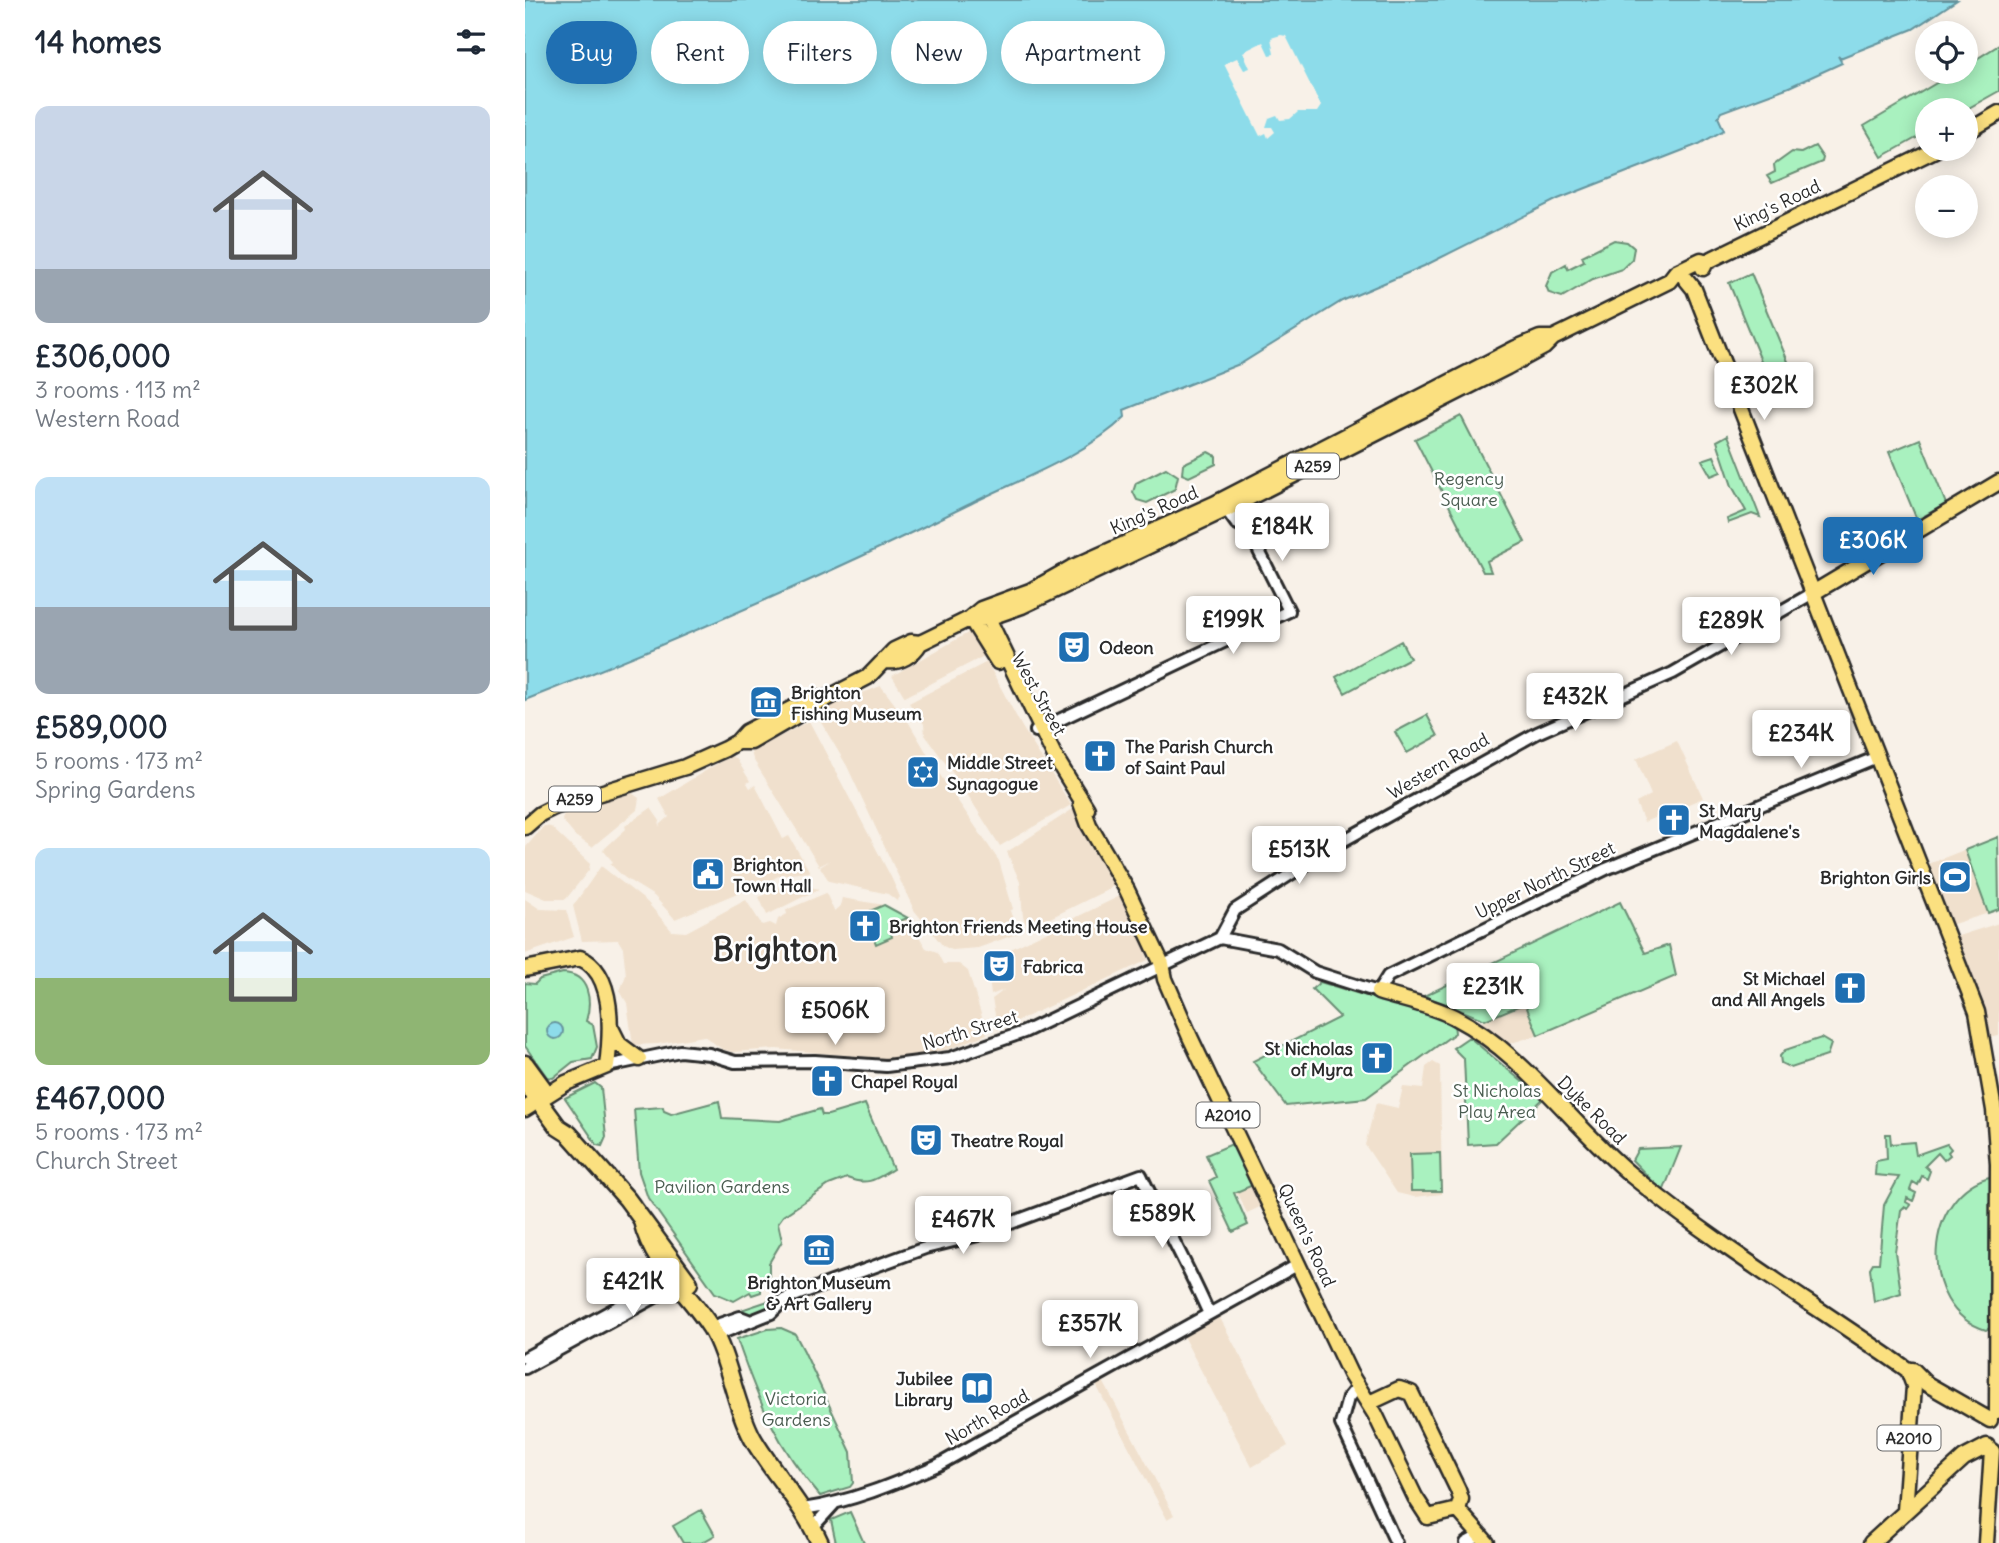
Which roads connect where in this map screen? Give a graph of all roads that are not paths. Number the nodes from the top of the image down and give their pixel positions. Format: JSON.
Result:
{"nodes":[{"id":1,"x":1999,"y":113,"type":"edge"},
{"id":2,"x":1978,"y":125,"type":"edge"},
{"id":3,"x":1915,"y":160,"type":"edge"},
{"id":4,"x":1706,"y":262,"type":"junction"},
{"id":5,"x":1685,"y":278,"type":"junction"},
{"id":6,"x":1669,"y":281,"type":"junction"},
{"id":7,"x":1999,"y":482,"type":"edge"},
{"id":8,"x":1227,"y":503,"type":"junction"},
{"id":9,"x":1813,"y":593,"type":"junction"},
{"id":10,"x":988,"y":618,"type":"junction"},
{"id":11,"x":970,"y":619,"type":"junction"},
{"id":12,"x":996,"y":648,"type":"junction"},
{"id":13,"x":1039,"y":729,"type":"junction"},
{"id":14,"x":1877,"y":757,"type":"junction"},
{"id":15,"x":525,"y":827,"type":"edge"},
{"id":16,"x":1220,"y":938,"type":"junction"},
{"id":17,"x":1162,"y":964,"type":"junction"},
{"id":18,"x":525,"y":969,"type":"edge"},
{"id":19,"x":1378,"y":992,"type":"junction"},
{"id":20,"x":611,"y":1028,"type":"junction"},
{"id":21,"x":639,"y":1059,"type":"junction"},
{"id":22,"x":525,"y":1064,"type":"edge"},
{"id":23,"x":607,"y":1066,"type":"junction"},
{"id":24,"x":525,"y":1082,"type":"edge"},
{"id":25,"x":544,"y":1098,"type":"junction"},
{"id":26,"x":525,"y":1109,"type":"edge"},
{"id":27,"x":1299,"y":1264,"type":"junction"},
{"id":28,"x":678,"y":1279,"type":"junction"},
{"id":29,"x":1209,"y":1314,"type":"junction"},
{"id":30,"x":713,"y":1332,"type":"junction"},
{"id":31,"x":525,"y":1358,"type":"edge"},
{"id":32,"x":525,"y":1368,"type":"edge"},
{"id":33,"x":1920,"y":1385,"type":"junction"},
{"id":34,"x":1357,"y":1387,"type":"junction"},
{"id":35,"x":1369,"y":1403,"type":"junction"},
{"id":36,"x":1995,"y":1414,"type":"edge"},
{"id":37,"x":1993,"y":1449,"type":"edge"},
{"id":38,"x":1913,"y":1494,"type":"junction"},
{"id":39,"x":834,"y":1504,"type":"junction"},
{"id":40,"x":803,"y":1509,"type":"junction"},
{"id":41,"x":1458,"y":1510,"type":"junction"},
{"id":42,"x":813,"y":1527,"type":"junction"},
{"id":43,"x":1484,"y":1539,"type":"edge"},
{"id":44,"x":820,"y":1543,"type":"edge"},
{"id":45,"x":1396,"y":1543,"type":"edge"},
{"id":46,"x":1466,"y":1543,"type":"edge"},
{"id":47,"x":1871,"y":1543,"type":"edge"},
{"id":48,"x":1986,"y":1543,"type":"edge"}],
"edges":[{"from":1,"to":2,"type":"main road"},
{"from":3,"to":4,"type":"main road","name":"King's Road","number":"A259"},
{"from":4,"to":5,"type":"main road","name":"King's Road","number":"A259"},
{"from":4,"to":6,"type":"main road","name":"King's Road","number":"A259"},
{"from":5,"to":6,"type":"main road","name":"King's Road","number":"A259"},
{"from":5,"to":9,"type":"main road"},
{"from":6,"to":8,"type":"main road","name":"King's Road","number":"A259"},
{"from":7,"to":9,"type":"main road","name":"Western Road"},
{"from":8,"to":10,"type":"main road","name":"King's Road","number":"A259"},
{"from":8,"to":11,"type":"main road","name":"King's Road","number":"A259"},
{"from":8,"to":13,"type":"street"},
{"from":9,"to":14,"type":"main road"},
{"from":9,"to":16,"type":"street","name":"Western Road"},
{"from":10,"to":11,"type":"main road"},
{"from":10,"to":12,"type":"main road"},
{"from":11,"to":12,"type":"main road"},
{"from":11,"to":15,"type":"main road","name":"King's Road","number":"A259"},
{"from":12,"to":13,"type":"main road","name":"West Street","number":"A2010"},
{"from":13,"to":17,"type":"main road","name":"West Street","number":"A2010"},
{"from":14,"to":19,"type":"street","name":"Upper North Street"},
{"from":14,"to":36,"type":"main road"},
{"from":16,"to":17,"type":"street","name":"North Street"},
{"from":16,"to":19,"type":"street","name":"Dyke Road"},
{"from":17,"to":21,"type":"street","name":"North Street"},
{"from":17,"to":27,"type":"main road","name":"Queen's Road","number":"A2010"},
{"from":18,"to":20,"type":"main road"},
{"from":19,"to":33,"type":"main road","name":"Dyke Road"},
{"from":20,"to":21,"type":"main road"},
{"from":20,"to":23,"type":"main road"},
{"from":21,"to":23,"type":"street","name":"North Street"},
{"from":22,"to":25,"type":"highway"},
{"from":23,"to":25,"type":"main road"},
{"from":24,"to":25,"type":"highway"},
{"from":25,"to":26,"type":"main road"},
{"from":25,"to":28,"type":"highway"},
{"from":27,"to":29,"type":"street","name":"North Road"},
{"from":27,"to":34,"type":"main road","name":"Queen's Road","number":"A2010"},
{"from":28,"to":30,"type":"highway"},
{"from":28,"to":31,"type":"street"},
{"from":28,"to":32,"type":"street"},
{"from":29,"to":30,"type":"street"},
{"from":29,"to":39,"type":"street","name":"North Road"},
{"from":30,"to":40,"type":"highway"},
{"from":33,"to":36,"type":"main road"},
{"from":33,"to":38,"type":"main road","number":"A2010"},
{"from":34,"to":35,"type":"main road","name":"Queen's Road","number":"A2010"},
{"from":34,"to":45,"type":"street"},
{"from":35,"to":41,"type":"main road","name":"Queen's Road","number":"A2010"},
{"from":35,"to":41,"type":"main road"},
{"from":36,"to":37,"type":"main road"},
{"from":37,"to":38,"type":"main road","number":"A2010"},
{"from":37,"to":48,"type":"main road"},
{"from":38,"to":47,"type":"main road","number":"A2010"},
{"from":39,"to":40,"type":"street","name":"North Road"},
{"from":39,"to":42,"type":"street"},
{"from":40,"to":42,"type":"highway"},
{"from":41,"to":43,"type":"main road"},
{"from":42,"to":44,"type":"highway"},
{"from":43,"to":46,"type":"street"}]}
